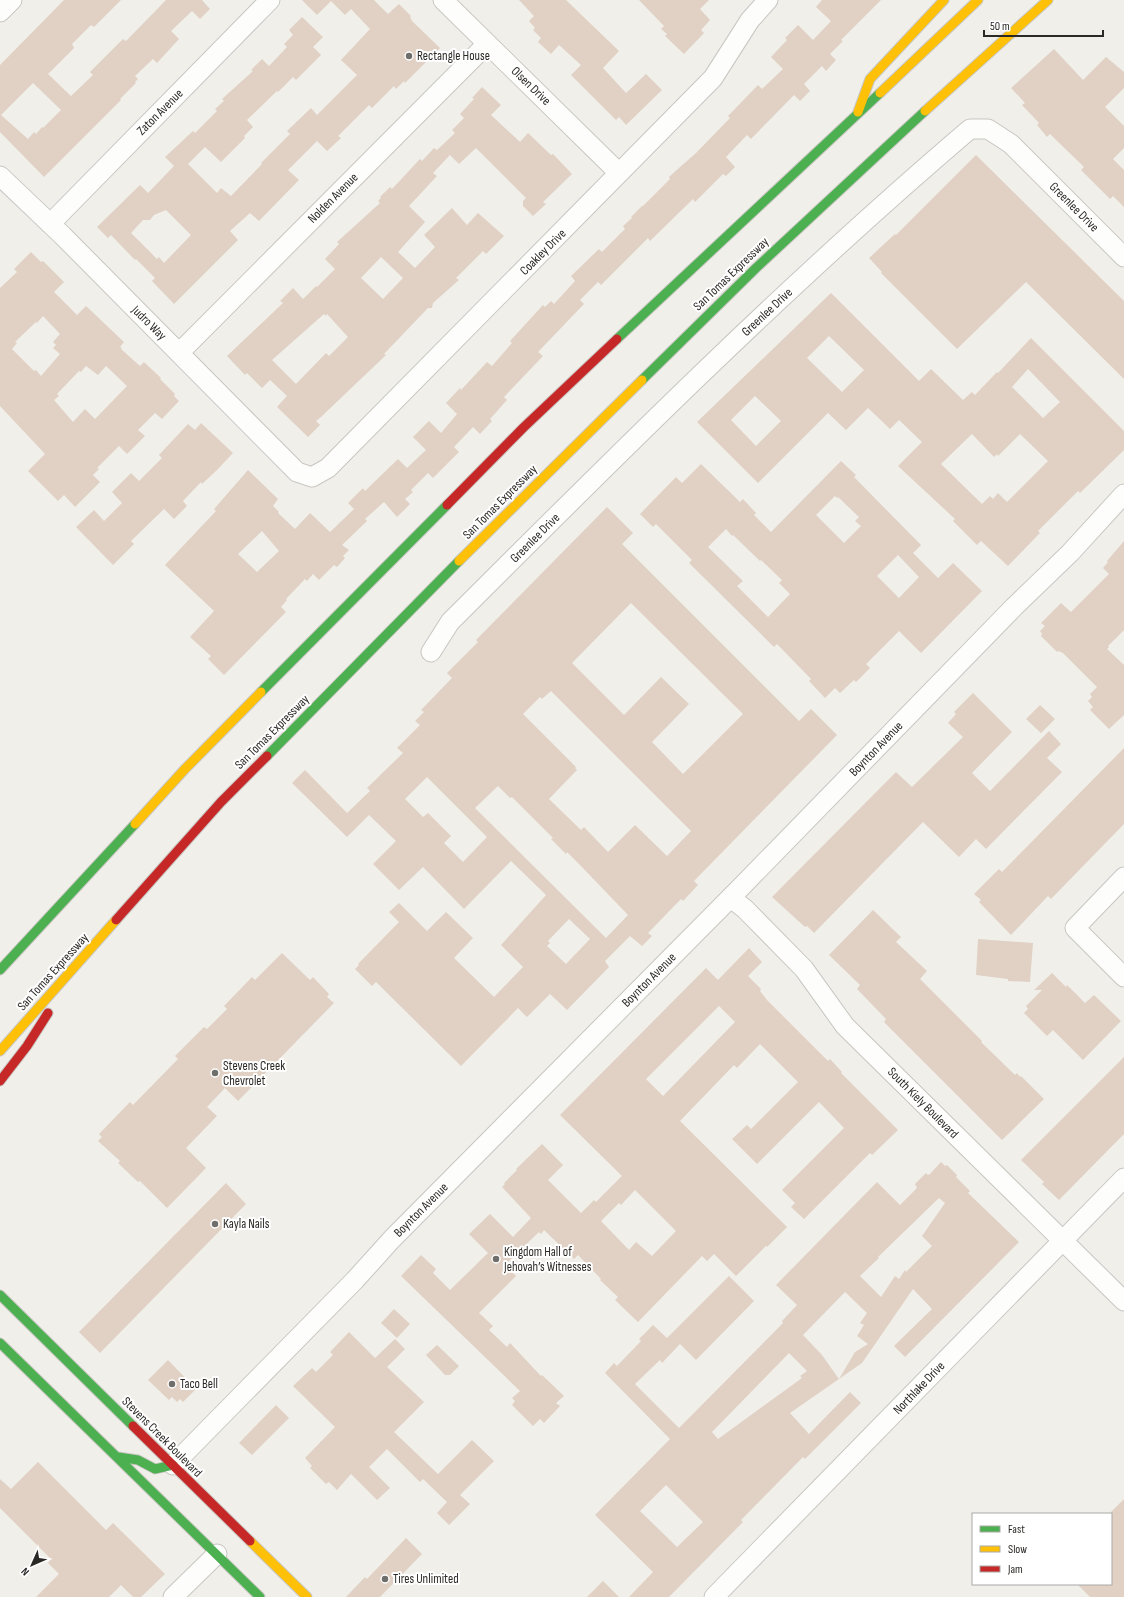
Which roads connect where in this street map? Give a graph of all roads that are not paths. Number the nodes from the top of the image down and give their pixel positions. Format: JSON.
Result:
{"nodes":[{"id":1,"x":12,"y":0,"type":"edge"},
{"id":2,"x":270,"y":0,"type":"edge"},
{"id":3,"x":443,"y":0,"type":"edge"},
{"id":4,"x":944,"y":0,"type":"edge"},
{"id":5,"x":978,"y":0,"type":"edge"},
{"id":6,"x":1048,"y":0,"type":"edge"},
{"id":7,"x":759,"y":3,"type":"edge"},
{"id":8,"x":0,"y":12,"type":"edge"},
{"id":9,"x":487,"y":44,"type":"junction"},
{"id":10,"x":858,"y":113,"type":"junction"},
{"id":11,"x":619,"y":173,"type":"junction"},
{"id":12,"x":0,"y":176,"type":"edge"},
{"id":13,"x":50,"y":224,"type":"junction"},
{"id":14,"x":1124,"y":257,"type":"edge"},
{"id":15,"x":179,"y":353,"type":"junction"},
{"id":16,"x":297,"y":472,"type":"joint"},
{"id":17,"x":1124,"y":494,"type":"edge"},
{"id":18,"x":431,"y":652,"type":"dead end"},
{"id":19,"x":1124,"y":877,"type":"edge"},
{"id":20,"x":731,"y":898,"type":"junction"},
{"id":21,"x":1,"y":969,"type":"edge"},
{"id":22,"x":1124,"y":977,"type":"edge"},
{"id":23,"x":65,"y":979,"type":"junction"},
{"id":24,"x":0,"y":1051,"type":"edge"},
{"id":25,"x":0,"y":1081,"type":"edge"},
{"id":26,"x":1124,"y":1178,"type":"edge"},
{"id":27,"x":1062,"y":1241,"type":"junction"},
{"id":28,"x":0,"y":1295,"type":"edge"},
{"id":29,"x":1124,"y":1301,"type":"edge"},
{"id":30,"x":0,"y":1343,"type":"edge"},
{"id":31,"x":117,"y":1457,"type":"junction"},
{"id":32,"x":173,"y":1465,"type":"junction"},
{"id":33,"x":221,"y":1554,"type":"junction"},
{"id":34,"x":262,"y":1568,"type":"dead end"},
{"id":35,"x":278,"y":1569,"type":"junction"},
{"id":36,"x":173,"y":1597,"type":"edge"},
{"id":37,"x":260,"y":1597,"type":"edge"},
{"id":38,"x":307,"y":1597,"type":"edge"},
{"id":39,"x":714,"y":1597,"type":"edge"}],
"edges":[{"from":1,"to":8,"type":"street"},
{"from":2,"to":13,"type":"street","name":"Zaton Avenue"},
{"from":3,"to":9,"type":"street","name":"Olsen Drive"},
{"from":4,"to":10,"type":"main road"},
{"from":5,"to":10,"type":"main road"},
{"from":6,"to":23,"type":"main road","name":"San Tomas Expressway"},
{"from":7,"to":11,"type":"street","name":"Coakley Drive"},
{"from":9,"to":11,"type":"street","name":"Olsen Drive"},
{"from":9,"to":15,"type":"street","name":"Nolden Avenue"},
{"from":10,"to":21,"type":"main road"},
{"from":11,"to":16,"type":"street","name":"Coakley Drive"},
{"from":12,"to":13,"type":"street","name":"Judro Way"},
{"from":13,"to":15,"type":"street","name":"Judro Way"},
{"from":14,"to":18,"type":"street","name":"Greenlee Drive"},
{"from":15,"to":16,"type":"street","name":"Judro Way"},
{"from":17,"to":20,"type":"street","name":"Boynton Avenue"},
{"from":19,"to":22,"type":"street"},
{"from":20,"to":27,"type":"street","name":"South Kiely Boulevard"},
{"from":20,"to":32,"type":"street","name":"Boynton Avenue"},
{"from":23,"to":24,"type":"main road","name":"San Tomas Expressway"},
{"from":23,"to":25,"type":"main road"},
{"from":26,"to":27,"type":"street","name":"Northlake Drive"},
{"from":27,"to":29,"type":"street","name":"South Kiely Boulevard"},
{"from":27,"to":39,"type":"street","name":"Northlake Drive"},
{"from":28,"to":32,"type":"main road","name":"Stevens Creek Boulevard"},
{"from":30,"to":31,"type":"main road"},
{"from":31,"to":32,"type":"main road"},
{"from":31,"to":33,"type":"main road"},
{"from":32,"to":35,"type":"main road","name":"Stevens Creek Boulevard"},
{"from":33,"to":36,"type":"street"},
{"from":33,"to":37,"type":"main road"},
{"from":34,"to":35,"type":"main road"},
{"from":35,"to":38,"type":"main road","name":"Stevens Creek Boulevard"}]}
